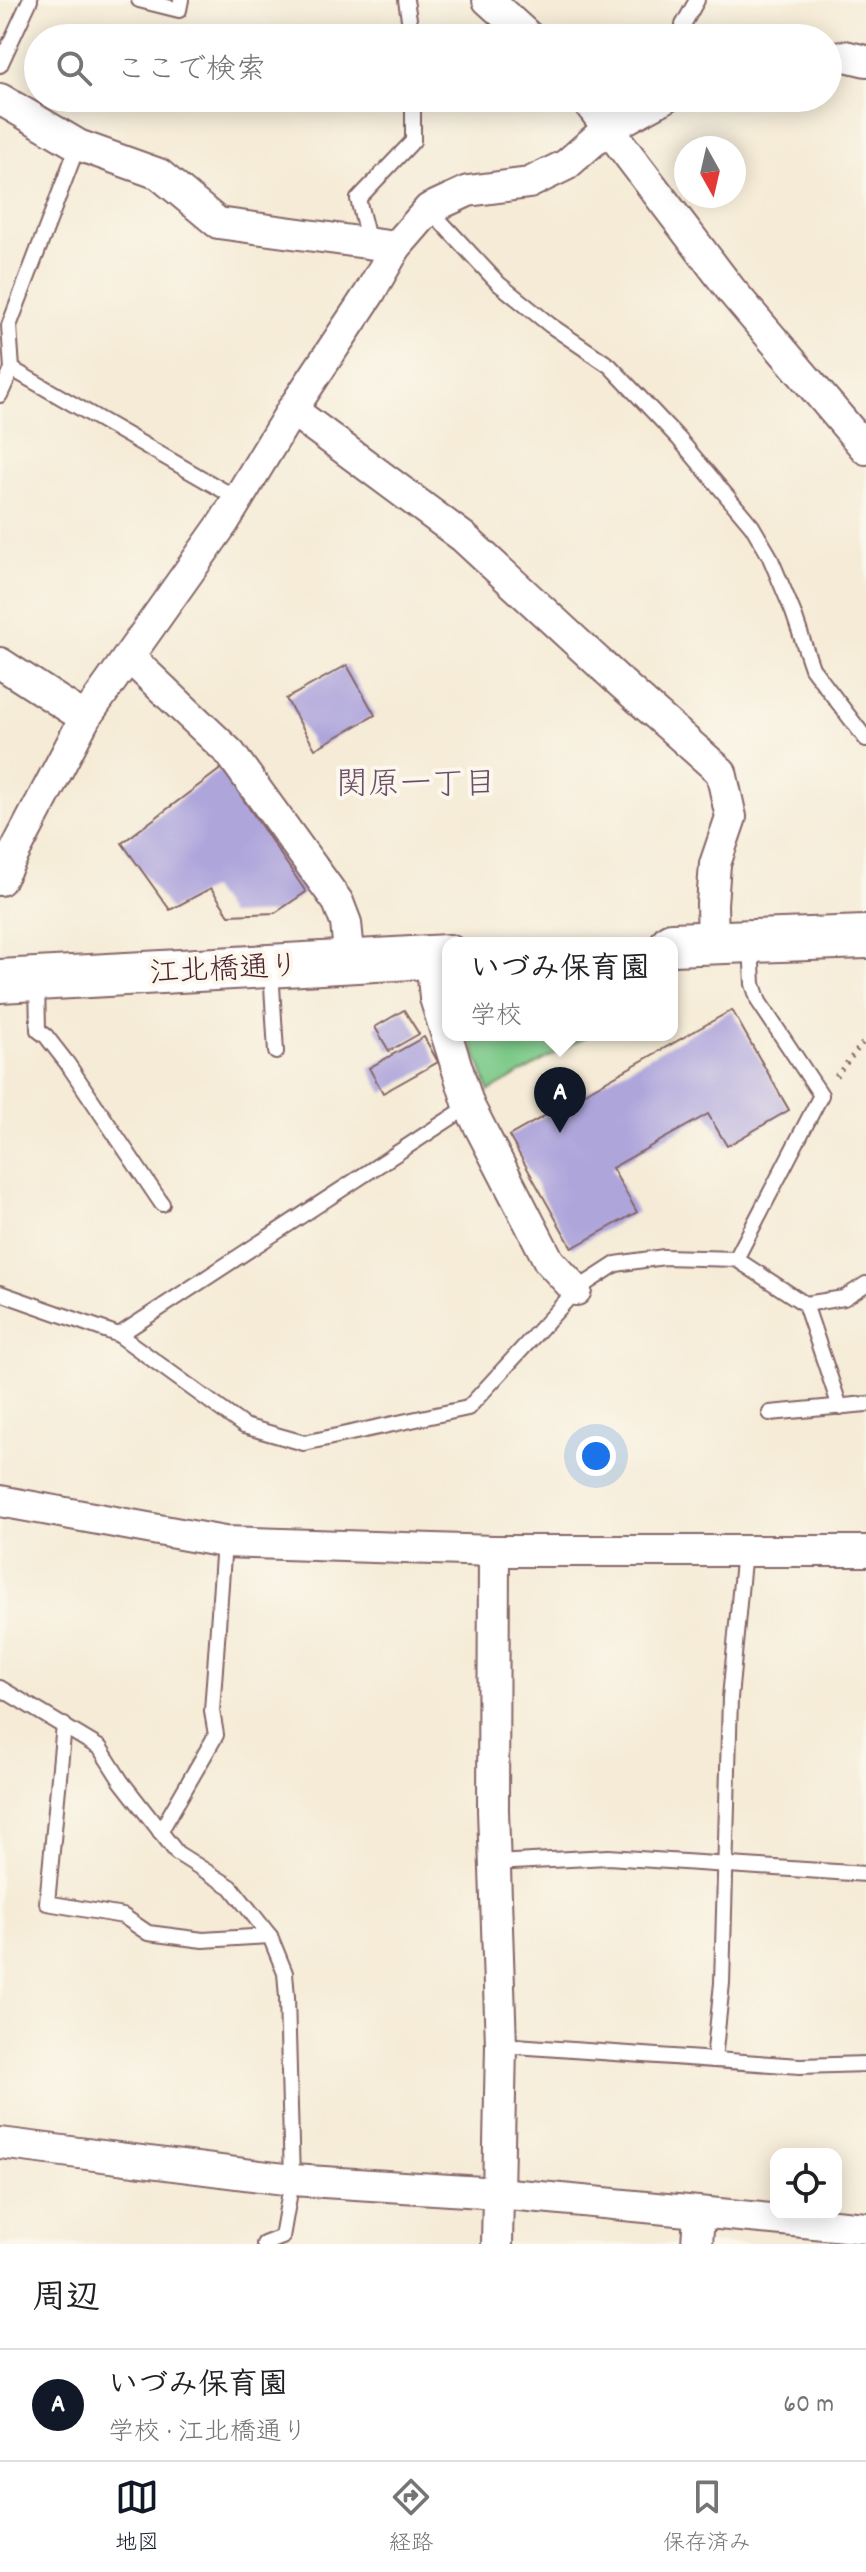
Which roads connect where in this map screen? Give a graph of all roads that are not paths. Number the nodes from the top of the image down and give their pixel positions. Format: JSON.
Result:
{"nodes":[{"id":1,"x":30,"y":0,"type":"edge"},
{"id":2,"x":139,"y":0,"type":"edge"},
{"id":3,"x":181,"y":0,"type":"edge"},
{"id":4,"x":406,"y":0,"type":"edge"},
{"id":5,"x":488,"y":0,"type":"edge"},
{"id":6,"x":697,"y":0,"type":"edge"},
{"id":7,"x":410,"y":24,"type":"edge"},
{"id":8,"x":515,"y":24,"type":"edge"},
{"id":9,"x":684,"y":24,"type":"edge"},
{"id":10,"x":842,"y":57,"type":"edge"},
{"id":11,"x":866,"y":61,"type":"edge"},
{"id":12,"x":0,"y":65,"type":"edge"},
{"id":13,"x":0,"y":99,"type":"edge"},
{"id":14,"x":413,"y":112,"type":"edge"},
{"id":15,"x":595,"y":112,"type":"edge"},
{"id":16,"x":638,"y":112,"type":"edge"},
{"id":17,"x":607,"y":129,"type":"junction"},
{"id":18,"x":78,"y":145,"type":"junction"},
{"id":19,"x":429,"y":209,"type":"junction"},
{"id":20,"x":383,"y":245,"type":"junction"},
{"id":21,"x":12,"y":369,"type":"junction"},
{"id":22,"x":0,"y":395,"type":"edge"},
{"id":23,"x":292,"y":410,"type":"junction"},
{"id":24,"x":866,"y":449,"type":"edge"},
{"id":25,"x":238,"y":499,"type":"junction"},
{"id":26,"x":129,"y":657,"type":"junction"},
{"id":27,"x":0,"y":663,"type":"edge"},
{"id":28,"x":85,"y":718,"type":"junction"},
{"id":29,"x":866,"y":739,"type":"edge"},
{"id":30,"x":0,"y":880,"type":"edge"},
{"id":31,"x":866,"y":937,"type":"edge"},
{"id":32,"x":732,"y":941,"type":"junction"},
{"id":33,"x":678,"y":944,"type":"edge"},
{"id":34,"x":440,"y":957,"type":"edge"},
{"id":35,"x":350,"y":962,"type":"junction"},
{"id":36,"x":271,"y":966,"type":"junction"},
{"id":37,"x":18,"y":980,"type":"edge"},
{"id":38,"x":442,"y":1020,"type":"edge"},
{"id":39,"x":449,"y":1041,"type":"edge"},
{"id":40,"x":276,"y":1052,"type":"dead end"},
{"id":41,"x":469,"y":1106,"type":"junction"},
{"id":42,"x":162,"y":1204,"type":"dead end"},
{"id":43,"x":736,"y":1259,"type":"junction"},
{"id":44,"x":866,"y":1284,"type":"edge"},
{"id":45,"x":576,"y":1290,"type":"junction"},
{"id":46,"x":0,"y":1293,"type":"edge"},
{"id":47,"x":805,"y":1304,"type":"junction"},
{"id":48,"x":119,"y":1335,"type":"junction"},
{"id":49,"x":866,"y":1404,"type":"edge"},
{"id":50,"x":840,"y":1407,"type":"junction"},
{"id":51,"x":770,"y":1413,"type":"dead end"},
{"id":52,"x":0,"y":1501,"type":"edge"},
{"id":53,"x":224,"y":1542,"type":"junction"},
{"id":54,"x":744,"y":1549,"type":"junction"},
{"id":55,"x":494,"y":1551,"type":"junction"},
{"id":56,"x":866,"y":1551,"type":"edge"},
{"id":57,"x":0,"y":1688,"type":"edge"},
{"id":58,"x":64,"y":1725,"type":"junction"},
{"id":59,"x":160,"y":1832,"type":"junction"},
{"id":60,"x":495,"y":1863,"type":"junction"},
{"id":61,"x":727,"y":1867,"type":"junction"},
{"id":62,"x":866,"y":1874,"type":"edge"},
{"id":63,"x":270,"y":1936,"type":"junction"},
{"id":64,"x":501,"y":2045,"type":"junction"},
{"id":65,"x":714,"y":2060,"type":"junction"},
{"id":66,"x":866,"y":2064,"type":"edge"},
{"id":67,"x":0,"y":2143,"type":"edge"},
{"id":68,"x":292,"y":2180,"type":"junction"},
{"id":69,"x":498,"y":2193,"type":"junction"},
{"id":70,"x":699,"y":2214,"type":"junction"},
{"id":71,"x":866,"y":2228,"type":"edge"},
{"id":72,"x":264,"y":2244,"type":"edge"},
{"id":73,"x":497,"y":2244,"type":"edge"},
{"id":74,"x":697,"y":2244,"type":"edge"}],
"edges":[{"from":1,"to":12,"type":"lane"},
{"from":2,"to":3,"type":"lane"},
{"from":4,"to":7,"type":"lane"},
{"from":5,"to":8,"type":"street"},
{"from":6,"to":9,"type":"lane"},
{"from":10,"to":11,"type":"street"},
{"from":13,"to":18,"type":"street"},
{"from":14,"to":20,"type":"lane"},
{"from":15,"to":17,"type":"street"},
{"from":16,"to":17,"type":"street"},
{"from":17,"to":19,"type":"street"},
{"from":17,"to":24,"type":"street"},
{"from":18,"to":20,"type":"street"},
{"from":18,"to":21,"type":"lane"},
{"from":19,"to":20,"type":"street"},
{"from":19,"to":29,"type":"lane"},
{"from":20,"to":23,"type":"street"},
{"from":21,"to":22,"type":"lane"},
{"from":21,"to":25,"type":"lane"},
{"from":23,"to":25,"type":"street"},
{"from":23,"to":32,"type":"street"},
{"from":25,"to":26,"type":"street"},
{"from":26,"to":28,"type":"street"},
{"from":26,"to":35,"type":"street"},
{"from":27,"to":28,"type":"street"},
{"from":28,"to":30,"type":"street"},
{"from":31,"to":32,"type":"main road"},
{"from":32,"to":33,"type":"main road"},
{"from":32,"to":43,"type":"lane"},
{"from":34,"to":35,"type":"main road","name":"江北橋通り"},
{"from":34,"to":38,"type":"street"},
{"from":35,"to":36,"type":"main road","name":"江北橋通り"},
{"from":36,"to":37,"type":"main road","name":"江北橋通り"},
{"from":36,"to":40,"type":"lane"},
{"from":37,"to":42,"type":"lane"},
{"from":39,"to":41,"type":"street"},
{"from":41,"to":45,"type":"street"},
{"from":41,"to":48,"type":"lane"},
{"from":43,"to":45,"type":"lane"},
{"from":43,"to":47,"type":"lane"},
{"from":44,"to":47,"type":"lane"},
{"from":45,"to":48,"type":"lane"},
{"from":46,"to":48,"type":"lane"},
{"from":47,"to":50,"type":"lane"},
{"from":49,"to":50,"type":"lane"},
{"from":50,"to":51,"type":"lane"},
{"from":52,"to":53,"type":"street"},
{"from":53,"to":55,"type":"street"},
{"from":53,"to":59,"type":"lane"},
{"from":54,"to":55,"type":"street"},
{"from":54,"to":56,"type":"street"},
{"from":54,"to":61,"type":"lane"},
{"from":55,"to":60,"type":"street"},
{"from":57,"to":58,"type":"lane"},
{"from":58,"to":59,"type":"lane"},
{"from":58,"to":63,"type":"lane"},
{"from":59,"to":63,"type":"lane"},
{"from":60,"to":61,"type":"lane"},
{"from":60,"to":64,"type":"street"},
{"from":61,"to":62,"type":"lane"},
{"from":61,"to":65,"type":"lane"},
{"from":63,"to":68,"type":"lane"},
{"from":64,"to":65,"type":"lane"},
{"from":64,"to":69,"type":"street"},
{"from":65,"to":66,"type":"lane"},
{"from":67,"to":68,"type":"street"},
{"from":68,"to":69,"type":"street"},
{"from":68,"to":72,"type":"lane"},
{"from":69,"to":70,"type":"street"},
{"from":69,"to":73,"type":"street"},
{"from":70,"to":71,"type":"street"},
{"from":70,"to":74,"type":"street"}]}
